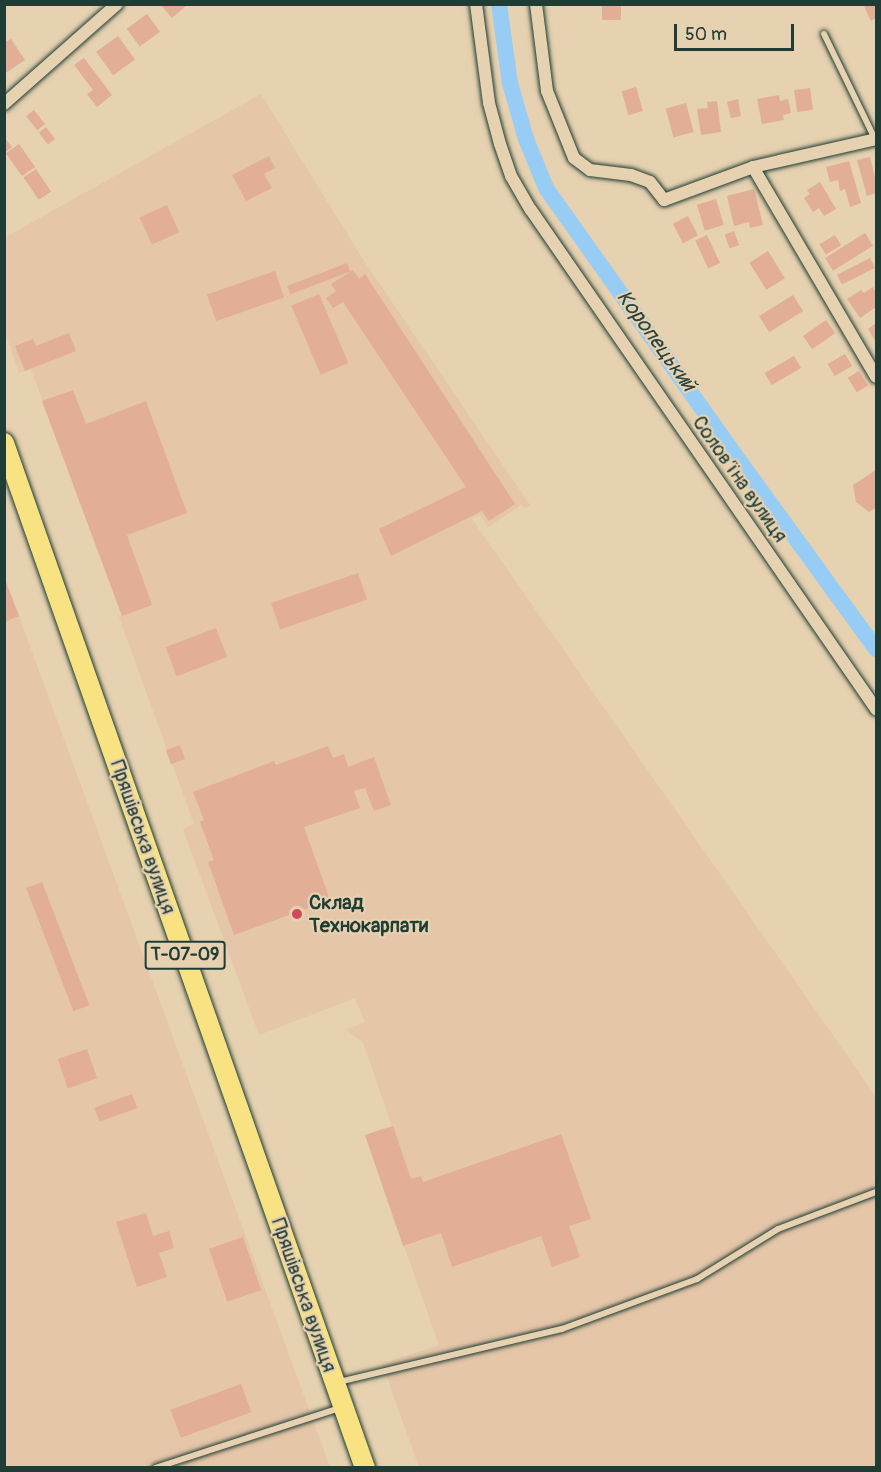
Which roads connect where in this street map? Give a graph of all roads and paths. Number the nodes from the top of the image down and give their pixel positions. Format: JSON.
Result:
{"nodes":[{"id":1,"x":117,"y":4,"type":"edge"},
{"id":2,"x":476,"y":4,"type":"edge"},
{"id":3,"x":536,"y":4,"type":"edge"},
{"id":4,"x":824,"y":34,"type":"dead end"},
{"id":5,"x":4,"y":104,"type":"edge"},
{"id":6,"x":876,"y":139,"type":"edge"},
{"id":7,"x":753,"y":167,"type":"junction"},
{"id":8,"x":876,"y":377,"type":"edge"},
{"id":9,"x":4,"y":443,"type":"edge"},
{"id":10,"x":876,"y":710,"type":"edge"},
{"id":11,"x":876,"y":1192,"type":"edge"},
{"id":12,"x":335,"y":1383,"type":"junction"},
{"id":13,"x":343,"y":1407,"type":"junction"},
{"id":14,"x":155,"y":1467,"type":"edge"},
{"id":15,"x":364,"y":1467,"type":"edge"}],
"edges":[{"from":1,"to":5,"type":"street"},
{"from":2,"to":10,"type":"street","name":"Соловʼїна вулиця"},
{"from":3,"to":7,"type":"street"},
{"from":4,"to":6,"type":"lane"},
{"from":6,"to":7,"type":"street"},
{"from":7,"to":8,"type":"street"},
{"from":9,"to":12,"type":"main road","name":"Пряшівська вулиця","number":"Т-07-09"},
{"from":11,"to":12,"type":"lane"},
{"from":12,"to":13,"type":"main road","name":"Пряшівська вулиця","number":"Т-07-09"},
{"from":13,"to":14,"type":"lane"},
{"from":13,"to":15,"type":"main road","name":"Пряшівська вулиця","number":"Т-07-09"}]}
